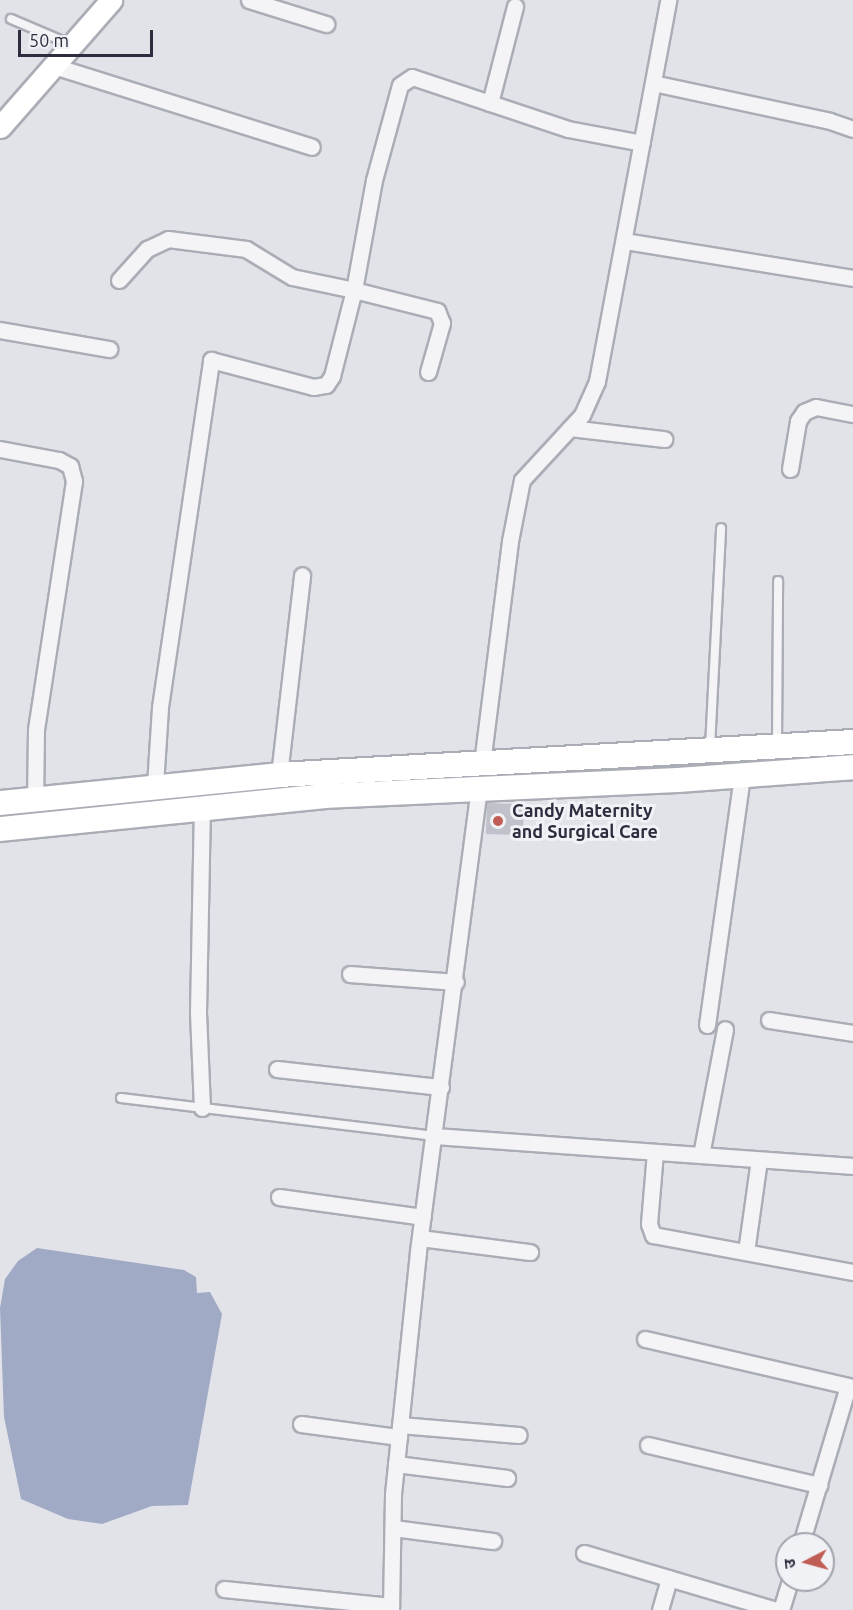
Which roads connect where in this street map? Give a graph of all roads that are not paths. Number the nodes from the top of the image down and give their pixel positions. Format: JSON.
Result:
{"nodes":[{"id":1,"x":111,"y":0,"type":"edge"},
{"id":2,"x":249,"y":0,"type":"edge"},
{"id":3,"x":668,"y":0,"type":"edge"},
{"id":4,"x":515,"y":6,"type":"dead end"},
{"id":5,"x":11,"y":18,"type":"dead end"},
{"id":6,"x":326,"y":24,"type":"dead end"},
{"id":7,"x":72,"y":45,"type":"junction"},
{"id":8,"x":54,"y":66,"type":"junction"},
{"id":9,"x":653,"y":83,"type":"junction"},
{"id":10,"x":490,"y":103,"type":"junction"},
{"id":11,"x":4,"y":116,"type":"edge"},
{"id":12,"x":853,"y":129,"type":"edge"},
{"id":13,"x":642,"y":143,"type":"junction"},
{"id":14,"x":312,"y":147,"type":"dead end"},
{"id":15,"x":625,"y":242,"type":"junction"},
{"id":16,"x":853,"y":279,"type":"edge"},
{"id":17,"x":119,"y":280,"type":"dead end"},
{"id":18,"x":354,"y":290,"type":"junction"},
{"id":19,"x":0,"y":330,"type":"edge"},
{"id":20,"x":109,"y":349,"type":"dead end"},
{"id":21,"x":428,"y":372,"type":"dead end"},
{"id":22,"x":853,"y":414,"type":"edge"},
{"id":23,"x":570,"y":428,"type":"junction"},
{"id":24,"x":664,"y":439,"type":"dead end"},
{"id":25,"x":0,"y":450,"type":"edge"},
{"id":26,"x":790,"y":470,"type":"dead end"},
{"id":27,"x":721,"y":528,"type":"dead end"},
{"id":28,"x":302,"y":575,"type":"dead end"},
{"id":29,"x":778,"y":581,"type":"dead end"},
{"id":30,"x":853,"y":742,"type":"edge"},
{"id":31,"x":777,"y":747,"type":"junction"},
{"id":32,"x":710,"y":752,"type":"junction"},
{"id":33,"x":482,"y":763,"type":"junction"},
{"id":34,"x":853,"y":767,"type":"edge"},
{"id":35,"x":279,"y":775,"type":"junction"},
{"id":36,"x":742,"y":775,"type":"junction"},
{"id":37,"x":155,"y":785,"type":"junction"},
{"id":38,"x":479,"y":788,"type":"junction"},
{"id":39,"x":35,"y":800,"type":"junction"},
{"id":40,"x":0,"y":803,"type":"edge"},
{"id":41,"x":202,"y":807,"type":"junction"},
{"id":42,"x":0,"y":829,"type":"edge"},
{"id":43,"x":350,"y":974,"type":"dead end"},
{"id":44,"x":456,"y":982,"type":"junction"},
{"id":45,"x":769,"y":1020,"type":"dead end"},
{"id":46,"x":707,"y":1025,"type":"dead end"},
{"id":47,"x":725,"y":1029,"type":"dead end"},
{"id":48,"x":853,"y":1033,"type":"edge"},
{"id":49,"x":278,"y":1069,"type":"dead end"},
{"id":50,"x":441,"y":1087,"type":"junction"},
{"id":51,"x":121,"y":1098,"type":"dead end"},
{"id":52,"x":202,"y":1108,"type":"junction"},
{"id":53,"x":435,"y":1136,"type":"junction"},
{"id":54,"x":655,"y":1152,"type":"junction"},
{"id":55,"x":701,"y":1155,"type":"junction"},
{"id":56,"x":759,"y":1160,"type":"junction"},
{"id":57,"x":853,"y":1166,"type":"edge"},
{"id":58,"x":279,"y":1197,"type":"dead end"},
{"id":59,"x":423,"y":1216,"type":"junction"},
{"id":60,"x":420,"y":1238,"type":"junction"},
{"id":61,"x":530,"y":1252,"type":"dead end"},
{"id":62,"x":746,"y":1252,"type":"junction"},
{"id":63,"x":853,"y":1272,"type":"edge"},
{"id":64,"x":645,"y":1339,"type":"dead end"},
{"id":65,"x":850,"y":1386,"type":"edge"},
{"id":66,"x":302,"y":1424,"type":"dead end"},
{"id":67,"x":400,"y":1431,"type":"junction"},
{"id":68,"x":519,"y":1435,"type":"dead end"},
{"id":69,"x":648,"y":1445,"type":"dead end"},
{"id":70,"x":396,"y":1464,"type":"junction"},
{"id":71,"x":507,"y":1478,"type":"dead end"},
{"id":72,"x":819,"y":1485,"type":"junction"},
{"id":73,"x":393,"y":1528,"type":"junction"},
{"id":74,"x":805,"y":1532,"type":"edge"},
{"id":75,"x":493,"y":1541,"type":"dead end"},
{"id":76,"x":584,"y":1552,"type":"dead end"},
{"id":77,"x":669,"y":1578,"type":"junction"},
{"id":78,"x":224,"y":1589,"type":"dead end"},
{"id":79,"x":786,"y":1592,"type":"edge"},
{"id":80,"x":391,"y":1608,"type":"edge"},
{"id":81,"x":660,"y":1610,"type":"edge"},
{"id":82,"x":779,"y":1610,"type":"edge"}],
"edges":[{"from":1,"to":7,"type":"street"},
{"from":2,"to":6,"type":"street"},
{"from":3,"to":9,"type":"street"},
{"from":4,"to":10,"type":"street"},
{"from":5,"to":7,"type":"lane"},
{"from":7,"to":8,"type":"street"},
{"from":8,"to":11,"type":"street"},
{"from":8,"to":14,"type":"street"},
{"from":9,"to":12,"type":"street"},
{"from":9,"to":13,"type":"street"},
{"from":10,"to":13,"type":"street"},
{"from":10,"to":18,"type":"street"},
{"from":13,"to":15,"type":"street"},
{"from":15,"to":16,"type":"street"},
{"from":15,"to":23,"type":"street"},
{"from":17,"to":18,"type":"street"},
{"from":18,"to":21,"type":"street"},
{"from":18,"to":37,"type":"street"},
{"from":19,"to":20,"type":"street"},
{"from":22,"to":26,"type":"street"},
{"from":23,"to":24,"type":"street"},
{"from":23,"to":33,"type":"street"},
{"from":25,"to":39,"type":"street"},
{"from":27,"to":32,"type":"lane"},
{"from":28,"to":35,"type":"street"},
{"from":29,"to":31,"type":"lane"},
{"from":30,"to":31,"type":"main road"},
{"from":31,"to":32,"type":"main road"},
{"from":32,"to":33,"type":"main road"},
{"from":33,"to":35,"type":"main road"},
{"from":34,"to":36,"type":"main road"},
{"from":35,"to":37,"type":"main road"},
{"from":36,"to":38,"type":"main road"},
{"from":36,"to":46,"type":"street"},
{"from":37,"to":39,"type":"main road"},
{"from":38,"to":41,"type":"main road"},
{"from":38,"to":44,"type":"street"},
{"from":39,"to":40,"type":"main road"},
{"from":41,"to":42,"type":"main road"},
{"from":41,"to":52,"type":"street"},
{"from":43,"to":44,"type":"street"},
{"from":44,"to":50,"type":"street"},
{"from":45,"to":48,"type":"street"},
{"from":47,"to":55,"type":"street"},
{"from":49,"to":50,"type":"street"},
{"from":50,"to":53,"type":"street"},
{"from":51,"to":52,"type":"lane"},
{"from":52,"to":53,"type":"lane"},
{"from":53,"to":54,"type":"street"},
{"from":53,"to":59,"type":"street"},
{"from":54,"to":55,"type":"street"},
{"from":54,"to":62,"type":"street"},
{"from":55,"to":56,"type":"street"},
{"from":56,"to":57,"type":"street"},
{"from":56,"to":62,"type":"street"},
{"from":58,"to":59,"type":"street"},
{"from":59,"to":60,"type":"street"},
{"from":60,"to":61,"type":"street"},
{"from":60,"to":67,"type":"street"},
{"from":62,"to":63,"type":"street"},
{"from":64,"to":65,"type":"street"},
{"from":65,"to":72,"type":"street"},
{"from":66,"to":67,"type":"street"},
{"from":67,"to":68,"type":"street"},
{"from":67,"to":70,"type":"street"},
{"from":69,"to":72,"type":"street"},
{"from":70,"to":71,"type":"street"},
{"from":70,"to":73,"type":"street"},
{"from":72,"to":74,"type":"street"},
{"from":73,"to":75,"type":"street"},
{"from":73,"to":80,"type":"street"},
{"from":76,"to":77,"type":"street"},
{"from":77,"to":81,"type":"street"},
{"from":77,"to":82,"type":"street"},
{"from":78,"to":80,"type":"street"},
{"from":79,"to":82,"type":"street"}]}
